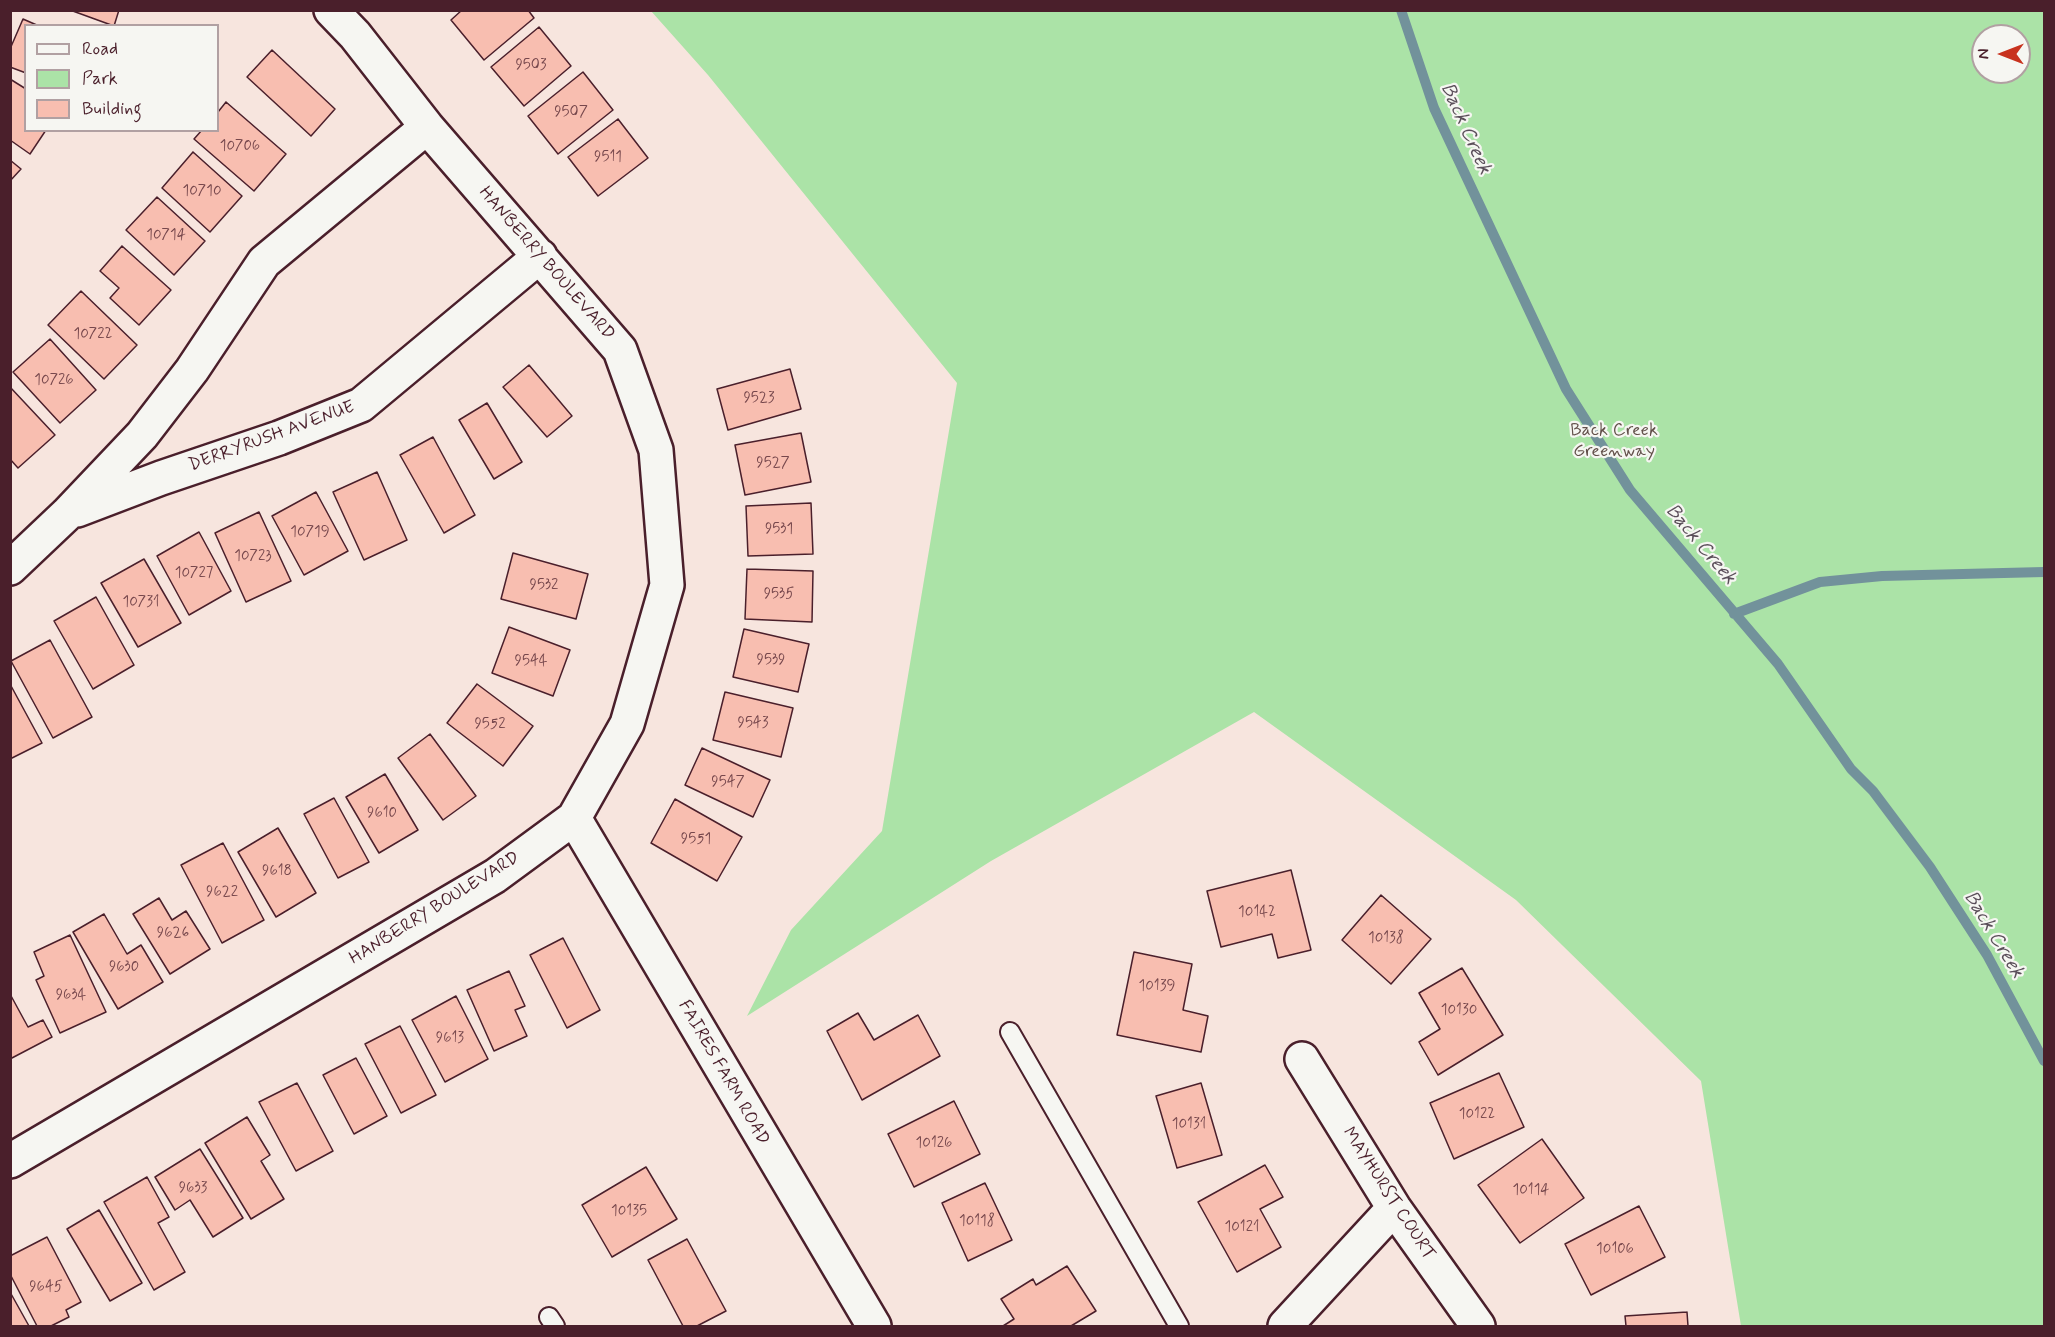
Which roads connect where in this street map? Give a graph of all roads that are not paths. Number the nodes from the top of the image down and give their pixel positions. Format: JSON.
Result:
{"nodes":[{"id":1,"x":331,"y":10,"type":"edge"},
{"id":2,"x":427,"y":127,"type":"junction"},
{"id":3,"x":540,"y":256,"type":"junction"},
{"id":4,"x":67,"y":514,"type":"junction"},
{"id":5,"x":10,"y":568,"type":"edge"},
{"id":6,"x":574,"y":819,"type":"junction"},
{"id":7,"x":1010,"y":1032,"type":"dead end"},
{"id":8,"x":1302,"y":1059,"type":"dead end"},
{"id":9,"x":10,"y":1161,"type":"edge"},
{"id":10,"x":1394,"y":1208,"type":"junction"},
{"id":11,"x":874,"y":1326,"type":"edge"},
{"id":12,"x":1179,"y":1326,"type":"edge"},
{"id":13,"x":1285,"y":1326,"type":"edge"},
{"id":14,"x":1478,"y":1326,"type":"edge"}],
"edges":[{"from":1,"to":2,"type":"street","name":"HANBERRY BOULEVARD"},
{"from":2,"to":3,"type":"street","name":"HANBERRY BOULEVARD"},
{"from":2,"to":4,"type":"street","name":"DERRYRUSH AVENUE"},
{"from":3,"to":4,"type":"street","name":"DERRYRUSH AVENUE"},
{"from":3,"to":6,"type":"street","name":"HANBERRY BOULEVARD"},
{"from":4,"to":5,"type":"street","name":"DERRYRUSH AVENUE"},
{"from":6,"to":9,"type":"street","name":"HANBERRY BOULEVARD"},
{"from":6,"to":11,"type":"street","name":"FAIRES FARM ROAD"},
{"from":7,"to":12,"type":"lane"},
{"from":8,"to":10,"type":"street","name":"MAYHURST COURT"},
{"from":10,"to":13,"type":"street"},
{"from":10,"to":14,"type":"street","name":"MAYHURST COURT"}]}
